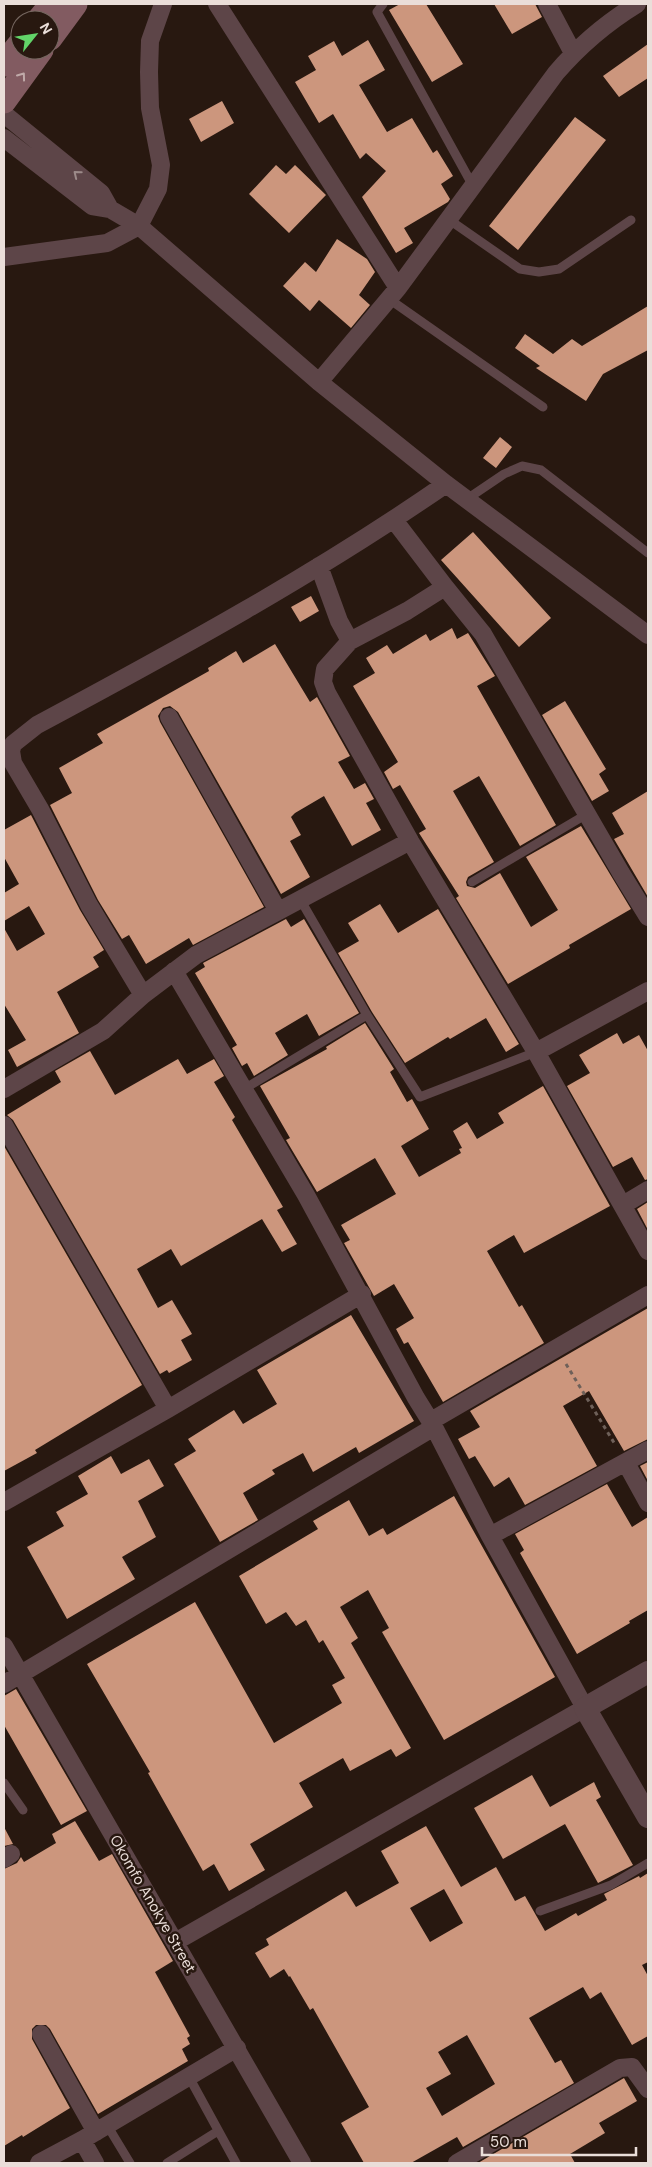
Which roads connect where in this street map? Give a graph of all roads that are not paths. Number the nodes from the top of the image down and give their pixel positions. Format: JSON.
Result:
{"nodes":[{"id":1,"x":75,"y":4,"type":"edge"},
{"id":2,"x":163,"y":4,"type":"edge"},
{"id":3,"x":217,"y":4,"type":"edge"},
{"id":4,"x":383,"y":4,"type":"edge"},
{"id":5,"x":547,"y":4,"type":"edge"},
{"id":6,"x":637,"y":4,"type":"edge"},
{"id":7,"x":60,"y":24,"type":"edge"},
{"id":8,"x":573,"y":52,"type":"junction"},
{"id":9,"x":34,"y":60,"type":"edge"},
{"id":10,"x":4,"y":101,"type":"edge"},
{"id":11,"x":4,"y":114,"type":"edge"},
{"id":12,"x":4,"y":138,"type":"edge"},
{"id":13,"x":473,"y":186,"type":"junction"},
{"id":14,"x":110,"y":209,"type":"junction"},
{"id":15,"x":448,"y":219,"type":"junction"},
{"id":16,"x":631,"y":220,"type":"dead end"},
{"id":17,"x":139,"y":226,"type":"junction"},
{"id":18,"x":4,"y":257,"type":"edge"},
{"id":19,"x":393,"y":294,"type":"junction"},
{"id":20,"x":319,"y":382,"type":"junction"},
{"id":21,"x":543,"y":407,"type":"dead end"},
{"id":22,"x":446,"y":484,"type":"junction"},
{"id":23,"x":467,"y":499,"type":"junction"},
{"id":24,"x":394,"y":520,"type":"junction"},
{"id":25,"x":648,"y":553,"type":"edge"},
{"id":26,"x":319,"y":566,"type":"junction"},
{"id":27,"x":445,"y":588,"type":"junction"},
{"id":28,"x":648,"y":635,"type":"edge"},
{"id":29,"x":350,"y":641,"type":"junction"},
{"id":30,"x":169,"y":717,"type":"dead end"},
{"id":31,"x":587,"y":814,"type":"junction"},
{"id":32,"x":410,"y":841,"type":"junction"},
{"id":33,"x":472,"y":882,"type":"dead end"},
{"id":34,"x":300,"y":900,"type":"junction"},
{"id":35,"x":278,"y":911,"type":"junction"},
{"id":36,"x":648,"y":916,"type":"edge"},
{"id":37,"x":174,"y":971,"type":"junction"},
{"id":38,"x":648,"y":991,"type":"edge"},
{"id":39,"x":143,"y":995,"type":"junction"},
{"id":40,"x":367,"y":1016,"type":"junction"},
{"id":41,"x":536,"y":1052,"type":"junction"},
{"id":42,"x":4,"y":1089,"type":"edge"},
{"id":43,"x":244,"y":1089,"type":"junction"},
{"id":44,"x":4,"y":1125,"type":"edge"},
{"id":45,"x":648,"y":1190,"type":"edge"},
{"id":46,"x":623,"y":1206,"type":"junction"},
{"id":47,"x":648,"y":1250,"type":"edge"},
{"id":48,"x":362,"y":1294,"type":"junction"},
{"id":49,"x":648,"y":1295,"type":"edge"},
{"id":50,"x":168,"y":1409,"type":"junction"},
{"id":51,"x":433,"y":1424,"type":"junction"},
{"id":52,"x":648,"y":1450,"type":"edge"},
{"id":53,"x":626,"y":1463,"type":"junction"},
{"id":54,"x":4,"y":1502,"type":"edge"},
{"id":55,"x":648,"y":1503,"type":"edge"},
{"id":56,"x":490,"y":1536,"type":"junction"},
{"id":57,"x":4,"y":1646,"type":"edge"},
{"id":58,"x":648,"y":1672,"type":"edge"},
{"id":59,"x":20,"y":1675,"type":"junction"},
{"id":60,"x":4,"y":1684,"type":"edge"},
{"id":61,"x":585,"y":1708,"type":"junction"},
{"id":62,"x":4,"y":1783,"type":"edge"},
{"id":63,"x":23,"y":1810,"type":"dead end"},
{"id":64,"x":648,"y":1817,"type":"edge"},
{"id":65,"x":648,"y":1863,"type":"edge"},
{"id":66,"x":540,"y":1911,"type":"dead end"},
{"id":67,"x":176,"y":1942,"type":"junction"},
{"id":68,"x":41,"y":2034,"type":"dead end"},
{"id":69,"x":237,"y":2048,"type":"junction"},
{"id":70,"x":189,"y":2076,"type":"junction"},
{"id":71,"x":648,"y":2089,"type":"edge"},
{"id":72,"x":218,"y":2131,"type":"junction"},
{"id":73,"x":95,"y":2132,"type":"junction"},
{"id":74,"x":39,"y":2163,"type":"edge"},
{"id":75,"x":95,"y":2163,"type":"edge"},
{"id":76,"x":130,"y":2163,"type":"edge"},
{"id":77,"x":167,"y":2163,"type":"edge"},
{"id":78,"x":236,"y":2163,"type":"edge"},
{"id":79,"x":302,"y":2163,"type":"edge"},
{"id":80,"x":457,"y":2163,"type":"edge"}],
"edges":[{"from":1,"to":7,"type":"main road"},
{"from":2,"to":17,"type":"street"},
{"from":3,"to":19,"type":"street"},
{"from":4,"to":13,"type":"lane"},
{"from":5,"to":8,"type":"street"},
{"from":6,"to":8,"type":"street"},
{"from":8,"to":13,"type":"street"},
{"from":10,"to":9,"type":"main road","one_way":true},
{"from":14,"to":11,"type":"street","one_way":true},
{"from":12,"to":14,"type":"street"},
{"from":13,"to":15,"type":"street"},
{"from":14,"to":17,"type":"street"},
{"from":15,"to":16,"type":"lane"},
{"from":15,"to":19,"type":"street"},
{"from":17,"to":18,"type":"street"},
{"from":17,"to":20,"type":"street"},
{"from":19,"to":20,"type":"street"},
{"from":19,"to":21,"type":"lane"},
{"from":20,"to":22,"type":"street"},
{"from":22,"to":23,"type":"street"},
{"from":22,"to":24,"type":"street"},
{"from":23,"to":25,"type":"lane"},
{"from":23,"to":28,"type":"street"},
{"from":24,"to":26,"type":"street"},
{"from":24,"to":27,"type":"street"},
{"from":26,"to":29,"type":"street"},
{"from":26,"to":39,"type":"street"},
{"from":27,"to":29,"type":"street"},
{"from":27,"to":31,"type":"street"},
{"from":29,"to":32,"type":"street"},
{"from":30,"to":35,"type":"street"},
{"from":31,"to":33,"type":"lane"},
{"from":31,"to":36,"type":"street"},
{"from":32,"to":34,"type":"street"},
{"from":32,"to":41,"type":"street"},
{"from":34,"to":35,"type":"street"},
{"from":34,"to":40,"type":"lane"},
{"from":35,"to":37,"type":"street"},
{"from":37,"to":39,"type":"street"},
{"from":37,"to":43,"type":"street"},
{"from":38,"to":41,"type":"street"},
{"from":39,"to":42,"type":"street"},
{"from":40,"to":41,"type":"lane"},
{"from":40,"to":43,"type":"lane"},
{"from":41,"to":46,"type":"street"},
{"from":43,"to":48,"type":"street"},
{"from":44,"to":50,"type":"street"},
{"from":45,"to":46,"type":"street"},
{"from":46,"to":47,"type":"street"},
{"from":48,"to":50,"type":"street"},
{"from":48,"to":51,"type":"street"},
{"from":49,"to":51,"type":"street"},
{"from":50,"to":54,"type":"street"},
{"from":51,"to":56,"type":"street"},
{"from":51,"to":59,"type":"street"},
{"from":52,"to":53,"type":"street"},
{"from":53,"to":55,"type":"street"},
{"from":53,"to":56,"type":"street"},
{"from":56,"to":61,"type":"street"},
{"from":57,"to":59,"type":"street","name":"Okomfo Anokye Street"},
{"from":58,"to":61,"type":"street"},
{"from":59,"to":60,"type":"street"},
{"from":59,"to":67,"type":"street","name":"Okomfo Anokye Street"},
{"from":61,"to":64,"type":"street"},
{"from":61,"to":67,"type":"street"},
{"from":62,"to":63,"type":"lane"},
{"from":65,"to":66,"type":"lane"},
{"from":67,"to":69,"type":"street","name":"Okomfo Anokye Street"},
{"from":68,"to":73,"type":"street"},
{"from":69,"to":70,"type":"street"},
{"from":69,"to":79,"type":"street","name":"Okomfo Anokye Street"},
{"from":70,"to":72,"type":"lane"},
{"from":70,"to":73,"type":"street"},
{"from":71,"to":80,"type":"street"},
{"from":72,"to":77,"type":"lane"},
{"from":72,"to":78,"type":"lane"},
{"from":73,"to":74,"type":"street"},
{"from":73,"to":75,"type":"street"},
{"from":73,"to":76,"type":"lane"}]}
